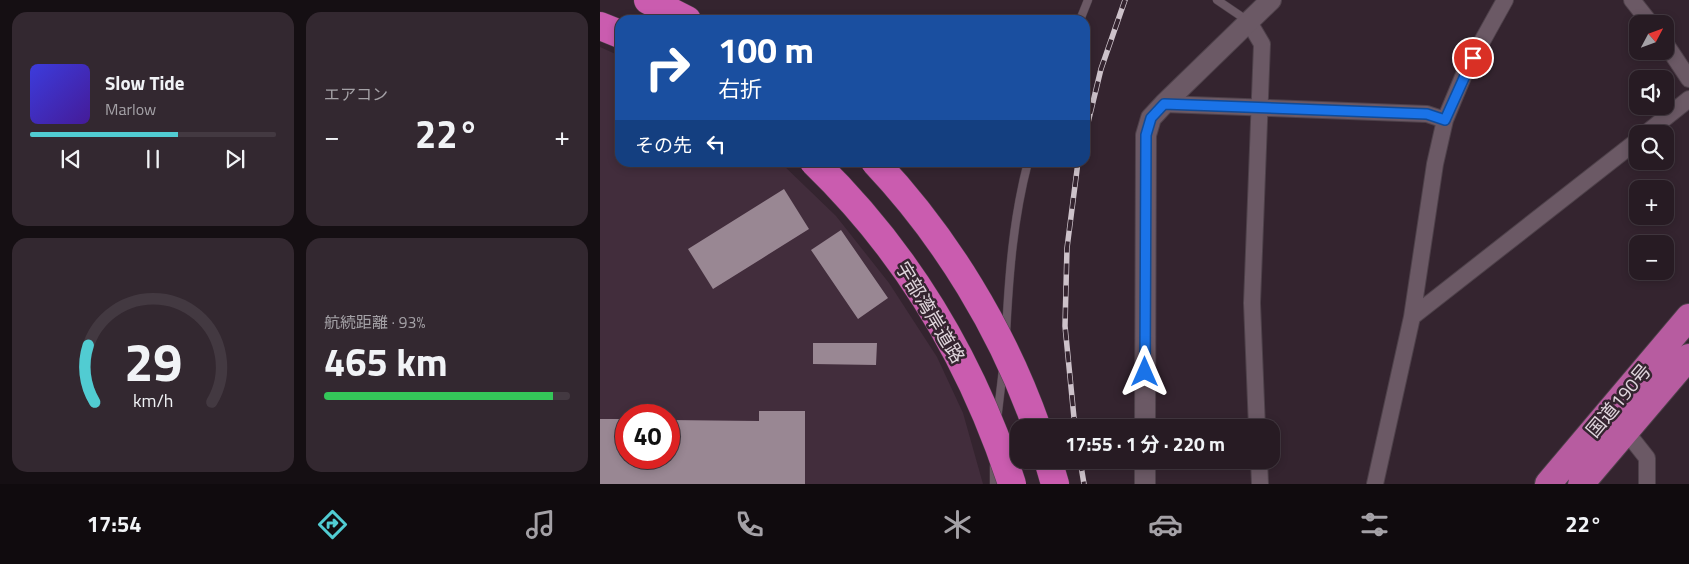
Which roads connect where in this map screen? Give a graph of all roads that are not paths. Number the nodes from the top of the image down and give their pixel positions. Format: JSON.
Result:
{"nodes":[{"id":1,"x":648,"y":0,"type":"edge"},
{"id":2,"x":1088,"y":0,"type":"edge"},
{"id":3,"x":1217,"y":0,"type":"edge"},
{"id":4,"x":1271,"y":0,"type":"edge"},
{"id":5,"x":1505,"y":0,"type":"edge"},
{"id":6,"x":1632,"y":0,"type":"edge"},
{"id":7,"x":677,"y":15,"type":"edge"},
{"id":8,"x":1082,"y":15,"type":"edge"},
{"id":9,"x":1644,"y":15,"type":"edge"},
{"id":10,"x":1249,"y":22,"type":"junction"},
{"id":11,"x":600,"y":26,"type":"edge"},
{"id":12,"x":615,"y":32,"type":"edge"},
{"id":13,"x":1674,"y":56,"type":"edge"},
{"id":14,"x":1689,"y":79,"type":"edge"},
{"id":15,"x":1689,"y":99,"type":"edge"},
{"id":16,"x":1164,"y":104,"type":"junction"},
{"id":17,"x":1259,"y":106,"type":"junction"},
{"id":18,"x":1445,"y":120,"type":"junction"},
{"id":19,"x":1656,"y":125,"type":"edge"},
{"id":20,"x":1629,"y":147,"type":"edge"},
{"id":21,"x":819,"y":167,"type":"edge"},
{"id":22,"x":879,"y":167,"type":"edge"},
{"id":23,"x":1027,"y":167,"type":"edge"},
{"id":24,"x":1412,"y":317,"type":"junction"},
{"id":25,"x":1689,"y":317,"type":"edge"},
{"id":26,"x":1689,"y":357,"type":"edge"},
{"id":27,"x":1607,"y":412,"type":"junction"},
{"id":28,"x":1033,"y":419,"type":"edge"},
{"id":29,"x":1145,"y":419,"type":"edge"},
{"id":30,"x":1257,"y":419,"type":"edge"},
{"id":31,"x":1627,"y":431,"type":"junction"},
{"id":32,"x":1051,"y":469,"type":"edge"},
{"id":33,"x":1145,"y":469,"type":"edge"},
{"id":34,"x":1259,"y":469,"type":"edge"},
{"id":35,"x":994,"y":484,"type":"edge"},
{"id":36,"x":1012,"y":484,"type":"edge"},
{"id":37,"x":1055,"y":484,"type":"edge"},
{"id":38,"x":1145,"y":484,"type":"edge"},
{"id":39,"x":1260,"y":484,"type":"edge"},
{"id":40,"x":1375,"y":484,"type":"edge"},
{"id":41,"x":1548,"y":484,"type":"edge"},
{"id":42,"x":1582,"y":484,"type":"edge"},
{"id":43,"x":1648,"y":484,"type":"edge"}],
"edges":[{"from":1,"to":7,"type":"highway"},
{"from":2,"to":8,"type":"lane"},
{"from":3,"to":10,"type":"lane"},
{"from":4,"to":10,"type":"street"},
{"from":5,"to":18,"type":"street"},
{"from":6,"to":9,"type":"street"},
{"from":10,"to":16,"type":"street"},
{"from":10,"to":17,"type":"street"},
{"from":11,"to":12,"type":"highway"},
{"from":13,"to":14,"type":"street"},
{"from":15,"to":19,"type":"street"},
{"from":16,"to":17,"type":"street"},
{"from":16,"to":29,"type":"street"},
{"from":17,"to":18,"type":"street"},
{"from":17,"to":30,"type":"street"},
{"from":18,"to":24,"type":"street"},
{"from":20,"to":24,"type":"street"},
{"from":21,"to":36,"type":"highway","name":"宇部湾岸道路","bridge":true},
{"from":22,"to":28,"type":"highway","bridge":true},
{"from":23,"to":35,"type":"lane"},
{"from":24,"to":40,"type":"street"},
{"from":25,"to":27,"type":"highway","name":"国道190号"},
{"from":26,"to":31,"type":"highway","name":"国道190号"},
{"from":27,"to":31,"type":"street"},
{"from":27,"to":41,"type":"highway","name":"国道190号"},
{"from":31,"to":42,"type":"highway","name":"国道190号"},
{"from":31,"to":43,"type":"street"},
{"from":32,"to":37,"type":"highway"},
{"from":33,"to":38,"type":"street"},
{"from":34,"to":39,"type":"street"}]}
